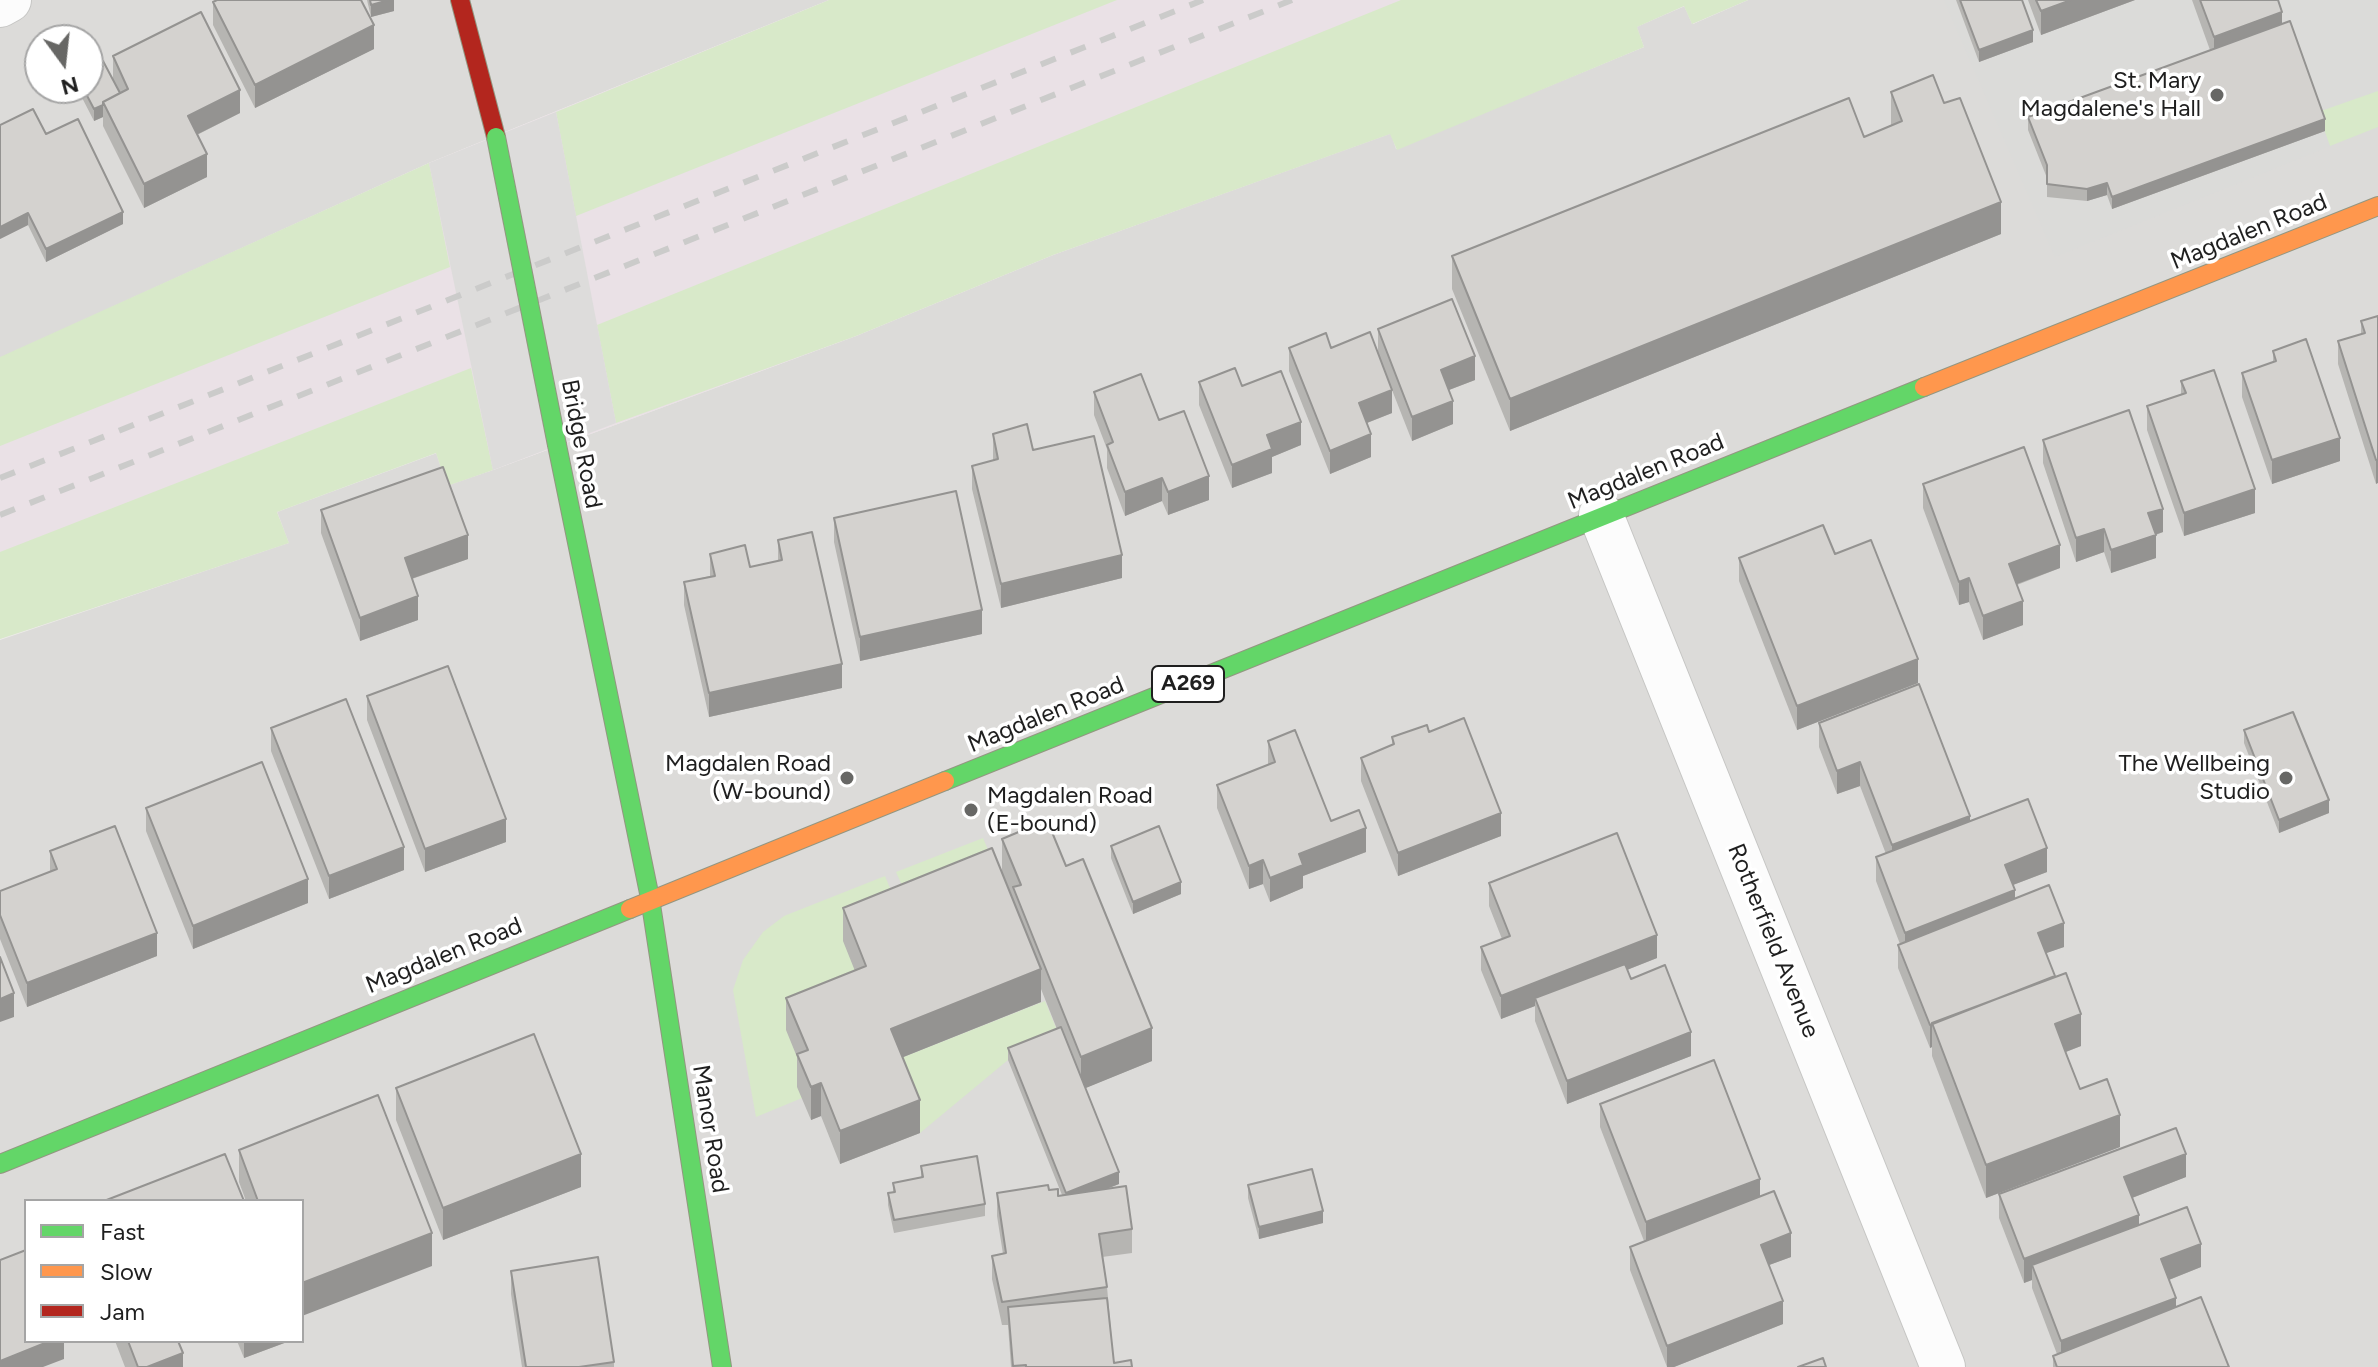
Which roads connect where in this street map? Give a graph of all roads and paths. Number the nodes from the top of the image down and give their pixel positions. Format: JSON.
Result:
{"nodes":[{"id":1,"x":9,"y":0,"type":"edge"},
{"id":2,"x":460,"y":0,"type":"edge"},
{"id":3,"x":0,"y":5,"type":"edge"},
{"id":4,"x":2378,"y":206,"type":"edge"},
{"id":5,"x":1601,"y":515,"type":"junction"},
{"id":6,"x":650,"y":898,"type":"junction"},
{"id":7,"x":0,"y":1164,"type":"edge"},
{"id":8,"x":722,"y":1367,"type":"edge"},
{"id":9,"x":1943,"y":1367,"type":"edge"}],
"edges":[{"from":1,"to":3,"type":"street"},
{"from":2,"to":6,"type":"main road","name":"Bridge Road","bridge":true},
{"from":4,"to":5,"type":"main road","name":"Magdalen Road","number":"A269"},
{"from":5,"to":6,"type":"main road","name":"Magdalen Road","number":"A269"},
{"from":5,"to":9,"type":"street","name":"Rotherfield Avenue"},
{"from":6,"to":7,"type":"main road","name":"Magdalen Road","number":"A269"},
{"from":6,"to":8,"type":"main road","name":"Manor Road"}]}
